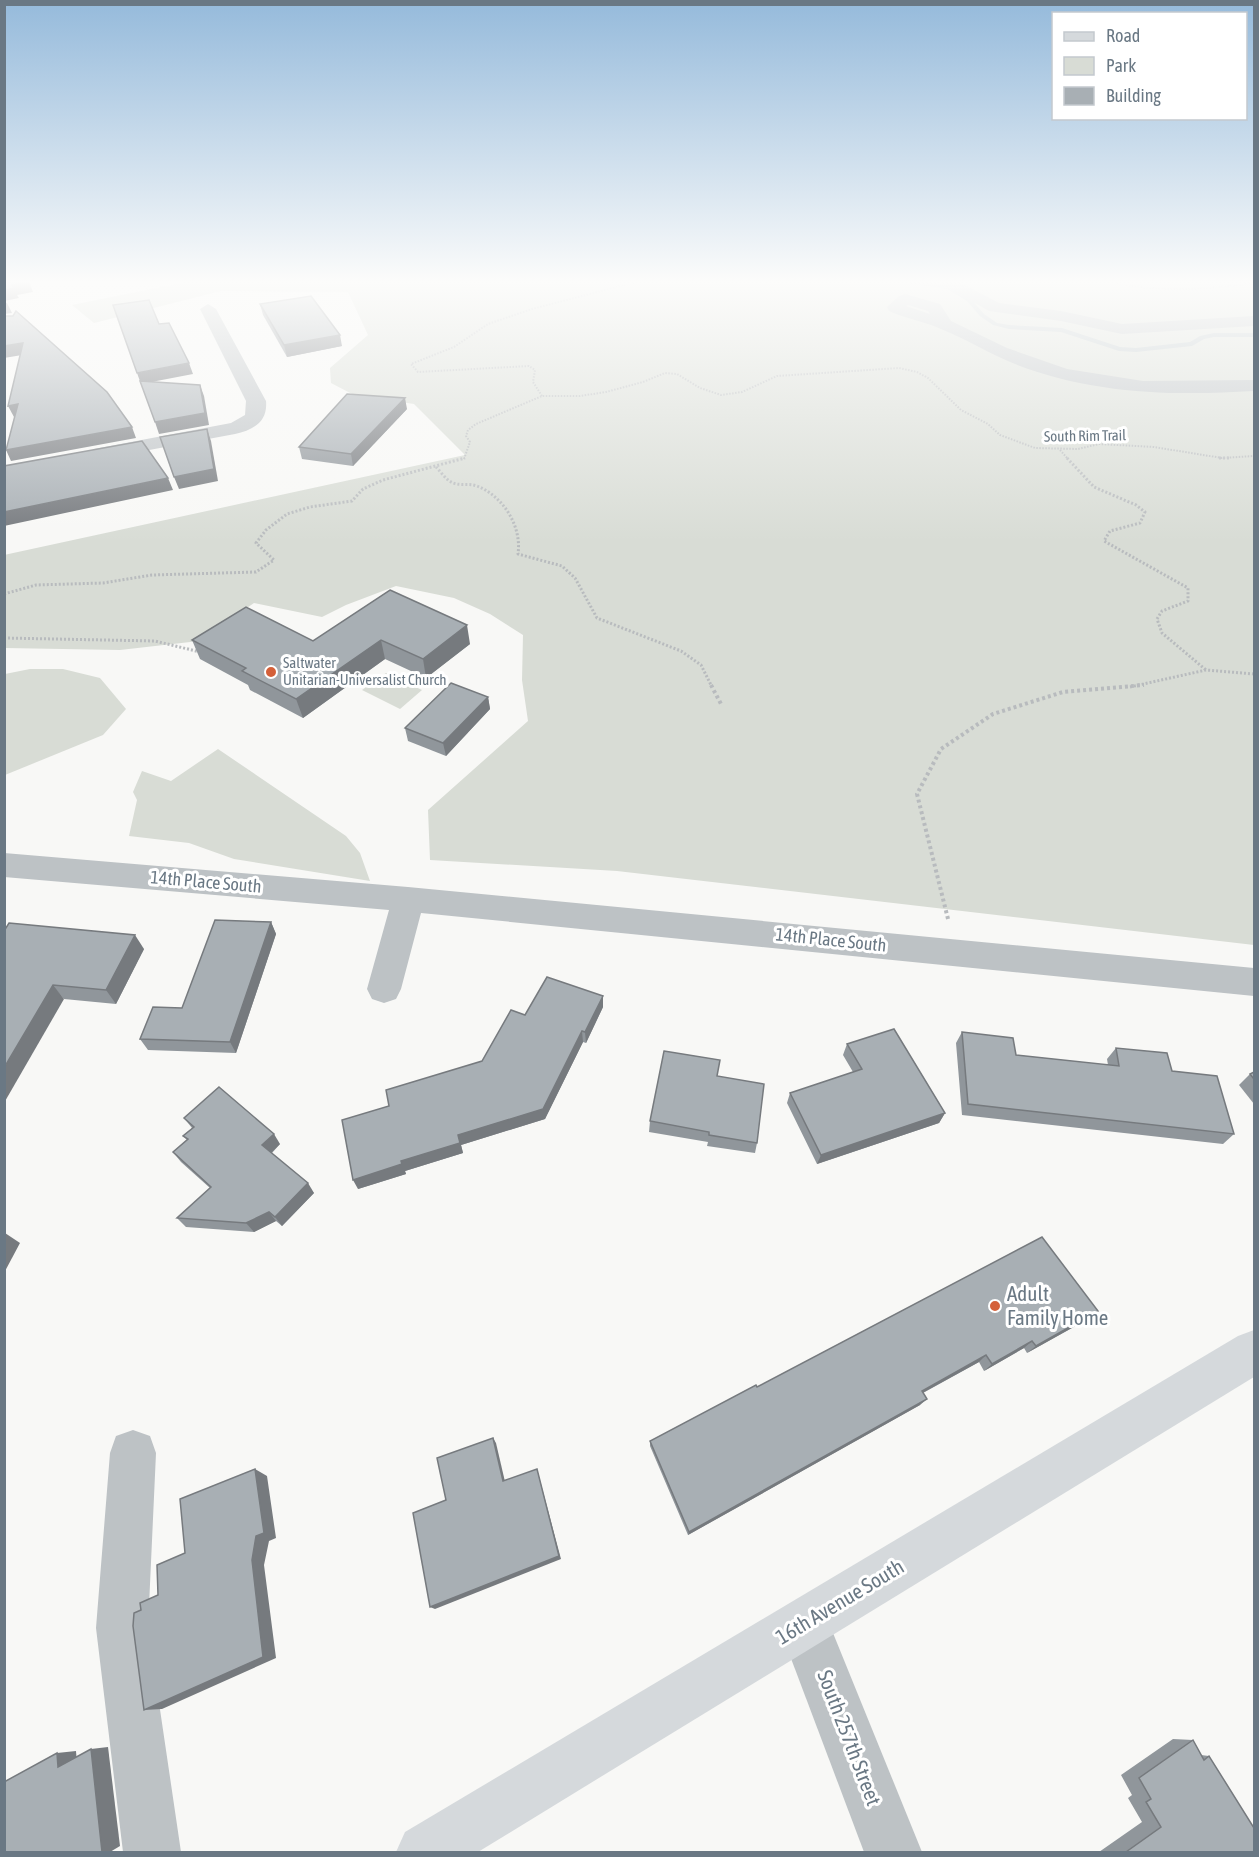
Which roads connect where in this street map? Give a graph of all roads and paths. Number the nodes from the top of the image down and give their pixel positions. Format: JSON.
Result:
{"nodes":[{"id":1,"x":239,"y":369,"type":"edge"},
{"id":2,"x":415,"y":369,"type":"edge"},
{"id":3,"x":480,"y":369,"type":"edge"},
{"id":4,"x":533,"y":369,"type":"edge"},
{"id":5,"x":1049,"y":369,"type":"edge"},
{"id":6,"x":1254,"y":386,"type":"edge"},
{"id":7,"x":542,"y":396,"type":"junction"},
{"id":8,"x":1060,"y":449,"type":"junction"},
{"id":9,"x":87,"y":456,"type":"edge"},
{"id":10,"x":1254,"y":456,"type":"edge"},
{"id":11,"x":436,"y":466,"type":"junction"},
{"id":12,"x":4,"y":594,"type":"edge"},
{"id":13,"x":4,"y":638,"type":"edge"},
{"id":14,"x":203,"y":652,"type":"edge"},
{"id":15,"x":1206,"y":670,"type":"junction"},
{"id":16,"x":1254,"y":674,"type":"edge"},
{"id":17,"x":722,"y":704,"type":"dead end"},
{"id":18,"x":4,"y":865,"type":"edge"},
{"id":19,"x":408,"y":899,"type":"junction"},
{"id":20,"x":957,"y":952,"type":"junction"},
{"id":21,"x":1254,"y":982,"type":"edge"},
{"id":22,"x":384,"y":989,"type":"dead end"},
{"id":23,"x":1254,"y":1352,"type":"edge"},
{"id":24,"x":133,"y":1453,"type":"dead end"},
{"id":25,"x":804,"y":1624,"type":"junction"},
{"id":26,"x":153,"y":1852,"type":"edge"},
{"id":27,"x":425,"y":1852,"type":"edge"},
{"id":28,"x":893,"y":1852,"type":"edge"}],
"edges":[{"from":1,"to":9,"type":"street"},
{"from":2,"to":3,"type":"path"},
{"from":4,"to":7,"type":"path"},
{"from":5,"to":6,"type":"street"},
{"from":7,"to":8,"type":"path","name":"South Rim Trail"},
{"from":7,"to":11,"type":"path"},
{"from":8,"to":10,"type":"path","name":"South Rim Trail"},
{"from":8,"to":15,"type":"path"},
{"from":11,"to":12,"type":"path"},
{"from":11,"to":17,"type":"path"},
{"from":13,"to":14,"type":"path"},
{"from":15,"to":16,"type":"path"},
{"from":15,"to":20,"type":"path"},
{"from":18,"to":19,"type":"street","name":"14th Place South"},
{"from":19,"to":20,"type":"street","name":"14th Place South"},
{"from":19,"to":22,"type":"street"},
{"from":20,"to":21,"type":"street","name":"14th Place South"},
{"from":23,"to":25,"type":"main road","name":"16th Avenue South"},
{"from":24,"to":26,"type":"street"},
{"from":25,"to":27,"type":"main road","name":"16th Avenue South"},
{"from":25,"to":28,"type":"street","name":"South 257th Street"}]}
